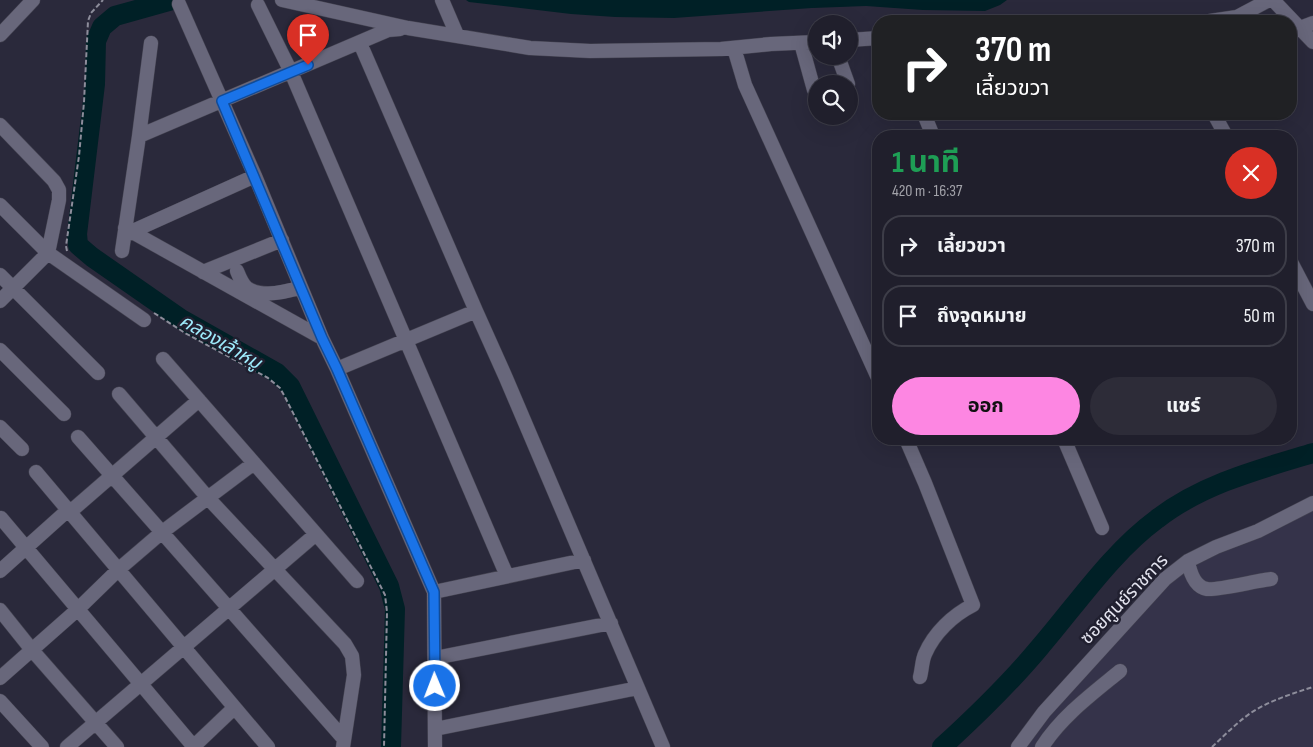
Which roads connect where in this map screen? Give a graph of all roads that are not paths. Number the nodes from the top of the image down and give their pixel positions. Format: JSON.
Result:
{"nodes":[{"id":1,"x":27,"y":0,"type":"edge"},
{"id":2,"x":33,"y":0,"type":"edge"},
{"id":3,"x":282,"y":0,"type":"edge"},
{"id":4,"x":442,"y":0,"type":"edge"},
{"id":5,"x":1269,"y":0,"type":"edge"},
{"id":6,"x":1273,"y":0,"type":"edge"},
{"id":7,"x":179,"y":4,"type":"dead end"},
{"id":8,"x":258,"y":4,"type":"dead end"},
{"id":9,"x":1241,"y":15,"type":"edge"},
{"id":10,"x":1288,"y":15,"type":"edge"},
{"id":11,"x":408,"y":28,"type":"junction"},
{"id":12,"x":1301,"y":28,"type":"edge"},
{"id":13,"x":0,"y":30,"type":"edge"},
{"id":14,"x":0,"y":35,"type":"edge"},
{"id":15,"x":457,"y":35,"type":"junction"},
{"id":16,"x":872,"y":38,"type":"edge"},
{"id":17,"x":858,"y":39,"type":"edge"},
{"id":18,"x":360,"y":42,"type":"junction"},
{"id":19,"x":1313,"y":42,"type":"edge"},
{"id":20,"x":150,"y":43,"type":"dead end"},
{"id":21,"x":801,"y":43,"type":"junction"},
{"id":22,"x":808,"y":43,"type":"edge"},
{"id":23,"x":734,"y":48,"type":"junction"},
{"id":24,"x":291,"y":72,"type":"junction"},
{"id":25,"x":810,"y":75,"type":"edge"},
{"id":26,"x":222,"y":101,"type":"junction"},
{"id":27,"x":0,"y":125,"type":"edge"},
{"id":28,"x":139,"y":136,"type":"junction"},
{"id":29,"x":254,"y":176,"type":"junction"},
{"id":30,"x":0,"y":205,"type":"edge"},
{"id":31,"x":129,"y":229,"type":"junction"},
{"id":32,"x":282,"y":240,"type":"junction"},
{"id":33,"x":122,"y":251,"type":"dead end"},
{"id":34,"x":48,"y":253,"type":"junction"},
{"id":35,"x":237,"y":271,"type":"dead end"},
{"id":36,"x":203,"y":272,"type":"junction"},
{"id":37,"x":1297,"y":273,"type":"edge"},
{"id":38,"x":0,"y":275,"type":"edge"},
{"id":39,"x":301,"y":287,"type":"junction"},
{"id":40,"x":13,"y":288,"type":"junction"},
{"id":41,"x":0,"y":301,"type":"edge"},
{"id":42,"x":1313,"y":304,"type":"edge"},
{"id":43,"x":476,"y":311,"type":"junction"},
{"id":44,"x":147,"y":314,"type":"road end"},
{"id":45,"x":322,"y":338,"type":"junction"},
{"id":46,"x":407,"y":340,"type":"junction"},
{"id":47,"x":0,"y":350,"type":"edge"},
{"id":48,"x":163,"y":359,"type":"dead end"},
{"id":49,"x":872,"y":365,"type":"edge"},
{"id":50,"x":337,"y":369,"type":"junction"},
{"id":51,"x":98,"y":373,"type":"dead end"},
{"id":52,"x":119,"y":394,"type":"dead end"},
{"id":53,"x":199,"y":400,"type":"junction"},
{"id":54,"x":64,"y":414,"type":"dead end"},
{"id":55,"x":0,"y":427,"type":"edge"},
{"id":56,"x":155,"y":436,"type":"junction"},
{"id":57,"x":78,"y":437,"type":"dead end"},
{"id":58,"x":909,"y":445,"type":"edge"},
{"id":59,"x":1067,"y":445,"type":"edge"},
{"id":60,"x":22,"y":449,"type":"dead end"},
{"id":61,"x":254,"y":463,"type":"junction"},
{"id":62,"x":36,"y":472,"type":"dead end"},
{"id":63,"x":111,"y":476,"type":"junction"},
{"id":64,"x":208,"y":498,"type":"junction"},
{"id":65,"x":1313,"y":503,"type":"edge"},
{"id":66,"x":69,"y":511,"type":"junction"},
{"id":67,"x":1,"y":518,"type":"edge"},
{"id":68,"x":1102,"y":528,"type":"dead end"},
{"id":69,"x":161,"y":533,"type":"junction"},
{"id":70,"x":316,"y":534,"type":"junction"},
{"id":71,"x":26,"y":549,"type":"junction"},
{"id":72,"x":584,"y":560,"type":"junction"},
{"id":73,"x":1188,"y":561,"type":"junction"},
{"id":74,"x":119,"y":569,"type":"junction"},
{"id":75,"x":274,"y":569,"type":"junction"},
{"id":76,"x":0,"y":571,"type":"edge"},
{"id":77,"x":507,"y":576,"type":"junction"},
{"id":78,"x":1271,"y":579,"type":"dead end"},
{"id":79,"x":357,"y":581,"type":"dead end"},
{"id":80,"x":434,"y":592,"type":"junction"},
{"id":81,"x":228,"y":609,"type":"junction"},
{"id":82,"x":0,"y":610,"type":"edge"},
{"id":83,"x":77,"y":610,"type":"junction"},
{"id":84,"x":611,"y":623,"type":"junction"},
{"id":85,"x":183,"y":647,"type":"junction"},
{"id":86,"x":32,"y":650,"type":"junction"},
{"id":87,"x":434,"y":658,"type":"junction"},
{"id":88,"x":1120,"y":671,"type":"dead end"},
{"id":89,"x":920,"y":677,"type":"dead end"},
{"id":90,"x":0,"y":678,"type":"edge"},
{"id":91,"x":140,"y":684,"type":"junction"},
{"id":92,"x":638,"y":688,"type":"junction"},
{"id":93,"x":0,"y":701,"type":"edge"},
{"id":94,"x":234,"y":708,"type":"junction"},
{"id":95,"x":96,"y":722,"type":"junction"},
{"id":96,"x":435,"y":729,"type":"junction"},
{"id":97,"x":343,"y":743,"type":"edge"},
{"id":98,"x":42,"y":747,"type":"edge"},
{"id":99,"x":68,"y":747,"type":"edge"},
{"id":100,"x":117,"y":747,"type":"edge"},
{"id":101,"x":194,"y":747,"type":"edge"},
{"id":102,"x":268,"y":747,"type":"edge"},
{"id":103,"x":435,"y":747,"type":"edge"},
{"id":104,"x":663,"y":747,"type":"edge"},
{"id":105,"x":1018,"y":747,"type":"edge"},
{"id":106,"x":1042,"y":747,"type":"edge"}],
"edges":[{"from":1,"to":13,"type":"street"},
{"from":2,"to":14,"type":"street"},
{"from":3,"to":11,"type":"street"},
{"from":4,"to":15,"type":"street"},
{"from":5,"to":9,"type":"street"},
{"from":6,"to":10,"type":"street"},
{"from":7,"to":26,"type":"street"},
{"from":8,"to":24,"type":"street"},
{"from":11,"to":15,"type":"street"},
{"from":11,"to":18,"type":"street"},
{"from":12,"to":19,"type":"street"},
{"from":15,"to":23,"type":"street"},
{"from":16,"to":17,"type":"street"},
{"from":18,"to":24,"type":"street"},
{"from":18,"to":43,"type":"street"},
{"from":20,"to":28,"type":"street"},
{"from":21,"to":22,"type":"street"},
{"from":21,"to":23,"type":"street"},
{"from":21,"to":25,"type":"street"},
{"from":23,"to":49,"type":"street"},
{"from":24,"to":26,"type":"street"},
{"from":24,"to":46,"type":"street"},
{"from":26,"to":28,"type":"street"},
{"from":26,"to":29,"type":"street"},
{"from":27,"to":34,"type":"street"},
{"from":28,"to":31,"type":"street"},
{"from":29,"to":31,"type":"street"},
{"from":29,"to":32,"type":"street"},
{"from":30,"to":34,"type":"street"},
{"from":31,"to":33,"type":"street"},
{"from":31,"to":36,"type":"street"},
{"from":32,"to":36,"type":"street"},
{"from":32,"to":39,"type":"street"},
{"from":34,"to":40,"type":"street"},
{"from":34,"to":44,"type":"street"},
{"from":35,"to":39,"type":"street"},
{"from":36,"to":45,"type":"street"},
{"from":37,"to":42,"type":"street"},
{"from":38,"to":40,"type":"street"},
{"from":39,"to":45,"type":"street"},
{"from":40,"to":41,"type":"street"},
{"from":40,"to":51,"type":"street"},
{"from":43,"to":46,"type":"street"},
{"from":43,"to":72,"type":"street"},
{"from":45,"to":50,"type":"street"},
{"from":46,"to":50,"type":"street"},
{"from":46,"to":77,"type":"street"},
{"from":47,"to":54,"type":"street"},
{"from":48,"to":53,"type":"street"},
{"from":50,"to":80,"type":"street"},
{"from":52,"to":56,"type":"street"},
{"from":53,"to":56,"type":"street"},
{"from":53,"to":61,"type":"street"},
{"from":55,"to":60,"type":"street"},
{"from":56,"to":63,"type":"street"},
{"from":56,"to":64,"type":"street"},
{"from":57,"to":63,"type":"street"},
{"from":58,"to":89,"type":"street"},
{"from":59,"to":68,"type":"street"},
{"from":61,"to":64,"type":"street"},
{"from":61,"to":70,"type":"street"},
{"from":62,"to":66,"type":"street"},
{"from":63,"to":66,"type":"street"},
{"from":63,"to":69,"type":"street"},
{"from":64,"to":69,"type":"street"},
{"from":64,"to":75,"type":"street"},
{"from":65,"to":73,"type":"street","name":"ซอยศูนย์ราชการ"},
{"from":66,"to":71,"type":"street"},
{"from":66,"to":74,"type":"street"},
{"from":67,"to":71,"type":"street"},
{"from":69,"to":74,"type":"street"},
{"from":69,"to":81,"type":"street"},
{"from":70,"to":75,"type":"street"},
{"from":70,"to":79,"type":"street"},
{"from":71,"to":76,"type":"street"},
{"from":71,"to":83,"type":"street"},
{"from":72,"to":77,"type":"street"},
{"from":72,"to":84,"type":"street"},
{"from":73,"to":78,"type":"street"},
{"from":73,"to":105,"type":"street","name":"ซอยศูนย์ราชการ"},
{"from":74,"to":83,"type":"street"},
{"from":74,"to":85,"type":"street"},
{"from":75,"to":81,"type":"street"},
{"from":75,"to":97,"type":"street"},
{"from":77,"to":80,"type":"street"},
{"from":80,"to":87,"type":"street"},
{"from":81,"to":85,"type":"street"},
{"from":81,"to":97,"type":"street"},
{"from":82,"to":86,"type":"street"},
{"from":83,"to":86,"type":"street"},
{"from":83,"to":91,"type":"street"},
{"from":84,"to":87,"type":"street"},
{"from":84,"to":92,"type":"street"},
{"from":85,"to":91,"type":"street"},
{"from":85,"to":94,"type":"street"},
{"from":86,"to":90,"type":"street"},
{"from":86,"to":95,"type":"street"},
{"from":87,"to":96,"type":"street"},
{"from":88,"to":106,"type":"street"},
{"from":91,"to":95,"type":"street"},
{"from":91,"to":101,"type":"street"},
{"from":92,"to":96,"type":"street"},
{"from":92,"to":104,"type":"street"},
{"from":93,"to":98,"type":"street"},
{"from":94,"to":101,"type":"street"},
{"from":94,"to":102,"type":"street"},
{"from":95,"to":99,"type":"street"},
{"from":95,"to":100,"type":"street"},
{"from":96,"to":103,"type":"street"}]}
